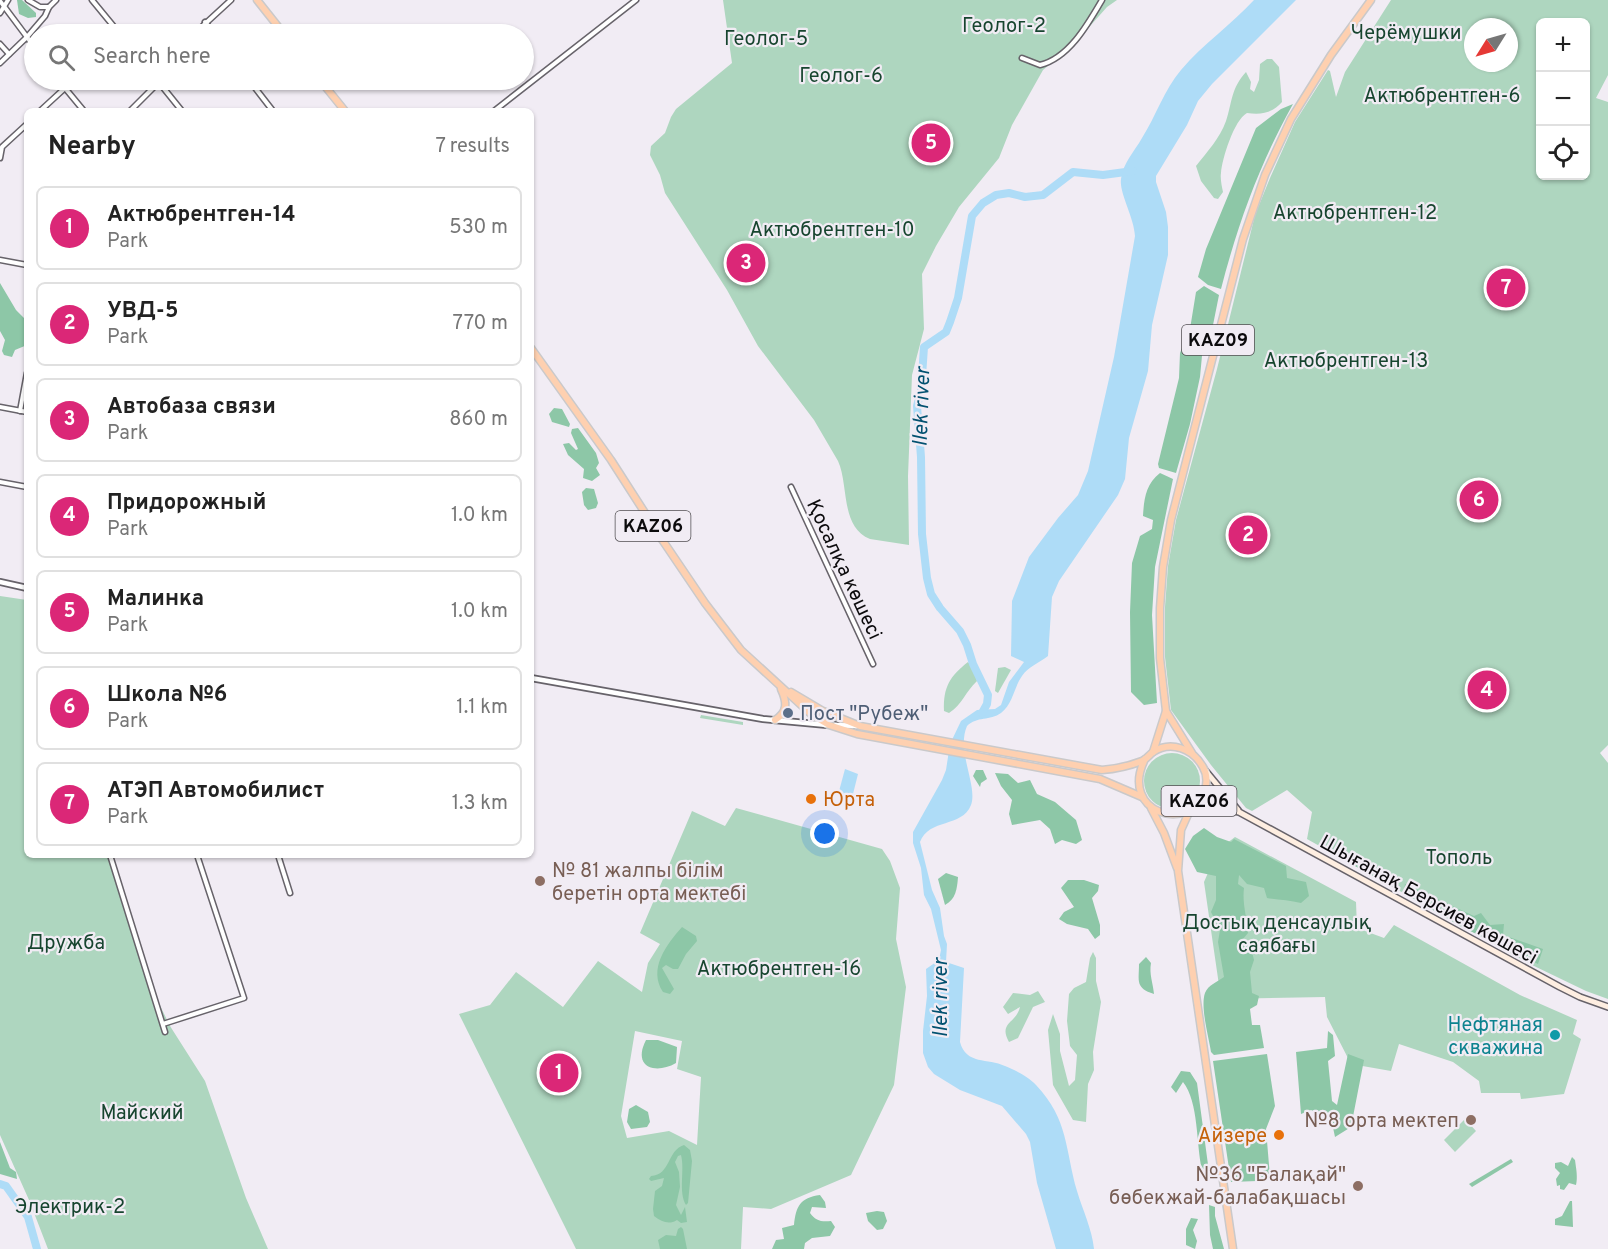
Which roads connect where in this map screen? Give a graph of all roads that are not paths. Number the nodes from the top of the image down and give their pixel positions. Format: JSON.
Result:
{"nodes":[{"id":1,"x":8,"y":0,"type":"edge"},
{"id":2,"x":27,"y":0,"type":"edge"},
{"id":3,"x":56,"y":0,"type":"edge"},
{"id":4,"x":92,"y":0,"type":"edge"},
{"id":5,"x":231,"y":0,"type":"edge"},
{"id":6,"x":257,"y":0,"type":"edge"},
{"id":7,"x":636,"y":0,"type":"edge"},
{"id":8,"x":1102,"y":0,"type":"edge"},
{"id":9,"x":1371,"y":0,"type":"edge"},
{"id":10,"x":0,"y":1,"type":"edge"},
{"id":11,"x":5,"y":6,"type":"junction"},
{"id":12,"x":49,"y":7,"type":"junction"},
{"id":13,"x":0,"y":13,"type":"edge"},
{"id":14,"x":205,"y":22,"type":"edge"},
{"id":15,"x":38,"y":24,"type":"edge"},
{"id":16,"x":112,"y":24,"type":"edge"},
{"id":17,"x":276,"y":24,"type":"edge"},
{"id":18,"x":24,"y":33,"type":"edge"},
{"id":19,"x":24,"y":40,"type":"edge"},
{"id":20,"x":0,"y":44,"type":"edge"},
{"id":21,"x":9,"y":54,"type":"junction"},
{"id":22,"x":1022,"y":58,"type":"dead end"},
{"id":23,"x":0,"y":63,"type":"edge"},
{"id":24,"x":534,"y":80,"type":"edge"},
{"id":25,"x":63,"y":90,"type":"edge"},
{"id":26,"x":67,"y":90,"type":"edge"},
{"id":27,"x":150,"y":90,"type":"edge"},
{"id":28,"x":166,"y":90,"type":"edge"},
{"id":29,"x":257,"y":90,"type":"edge"},
{"id":30,"x":328,"y":90,"type":"edge"},
{"id":31,"x":521,"y":90,"type":"edge"},
{"id":32,"x":43,"y":108,"type":"edge"},
{"id":33,"x":82,"y":108,"type":"edge"},
{"id":34,"x":133,"y":108,"type":"edge"},
{"id":35,"x":179,"y":108,"type":"edge"},
{"id":36,"x":271,"y":108,"type":"edge"},
{"id":37,"x":343,"y":108,"type":"edge"},
{"id":38,"x":498,"y":108,"type":"edge"},
{"id":39,"x":24,"y":127,"type":"edge"},
{"id":40,"x":0,"y":158,"type":"edge"},
{"id":41,"x":0,"y":260,"type":"edge"},
{"id":42,"x":24,"y":264,"type":"edge"},
{"id":43,"x":534,"y":352,"type":"edge"},
{"id":44,"x":24,"y":389,"type":"edge"},
{"id":45,"x":0,"y":407,"type":"edge"},
{"id":46,"x":20,"y":411,"type":"junction"},
{"id":47,"x":24,"y":412,"type":"edge"},
{"id":48,"x":0,"y":482,"type":"edge"},
{"id":49,"x":24,"y":486,"type":"edge"},
{"id":50,"x":791,"y":487,"type":"dead end"},
{"id":51,"x":0,"y":582,"type":"edge"},
{"id":52,"x":24,"y":587,"type":"edge"},
{"id":53,"x":873,"y":664,"type":"dead end"},
{"id":54,"x":534,"y":679,"type":"edge"},
{"id":55,"x":777,"y":684,"type":"junction"},
{"id":56,"x":1166,"y":711,"type":"junction"},
{"id":57,"x":775,"y":720,"type":"junction"},
{"id":58,"x":829,"y":725,"type":"junction"},
{"id":59,"x":860,"y":726,"type":"junction"},
{"id":60,"x":1153,"y":752,"type":"junction"},
{"id":61,"x":1192,"y":753,"type":"junction"},
{"id":62,"x":1145,"y":759,"type":"junction"},
{"id":63,"x":1204,"y":768,"type":"junction"},
{"id":64,"x":1142,"y":797,"type":"junction"},
{"id":65,"x":1196,"y":804,"type":"junction"},
{"id":66,"x":1151,"y":807,"type":"junction"},
{"id":67,"x":1190,"y":809,"type":"junction"},
{"id":68,"x":1239,"y":812,"type":"junction"},
{"id":69,"x":111,"y":858,"type":"edge"},
{"id":70,"x":198,"y":858,"type":"edge"},
{"id":71,"x":279,"y":858,"type":"edge"},
{"id":72,"x":1178,"y":871,"type":"junction"},
{"id":73,"x":290,"y":893,"type":"dead end"},
{"id":74,"x":1608,"y":1007,"type":"edge"},
{"id":75,"x":163,"y":1024,"type":"junction"},
{"id":76,"x":165,"y":1032,"type":"dead end"},
{"id":77,"x":1233,"y":1249,"type":"edge"}],
"edges":[{"from":1,"to":11,"type":"street"},
{"from":2,"to":12,"type":"street"},
{"from":3,"to":12,"type":"street"},
{"from":4,"to":16,"type":"street"},
{"from":5,"to":14,"type":"street"},
{"from":6,"to":17,"type":"highway"},
{"from":7,"to":24,"type":"street"},
{"from":8,"to":22,"type":"street"},
{"from":9,"to":56,"type":"highway","number":"KAZ09"},
{"from":10,"to":11,"type":"street"},
{"from":11,"to":13,"type":"street"},
{"from":11,"to":18,"type":"street"},
{"from":12,"to":15,"type":"street"},
{"from":19,"to":21,"type":"street"},
{"from":20,"to":21,"type":"street"},
{"from":21,"to":23,"type":"street"},
{"from":25,"to":32,"type":"street"},
{"from":26,"to":33,"type":"street"},
{"from":27,"to":34,"type":"street"},
{"from":28,"to":35,"type":"street"},
{"from":29,"to":36,"type":"street"},
{"from":30,"to":37,"type":"highway"},
{"from":31,"to":38,"type":"street"},
{"from":39,"to":40,"type":"street"},
{"from":41,"to":42,"type":"street"},
{"from":43,"to":55,"type":"highway","number":"KАZ06"},
{"from":44,"to":46,"type":"street"},
{"from":45,"to":46,"type":"street"},
{"from":46,"to":47,"type":"street"},
{"from":48,"to":49,"type":"street"},
{"from":50,"to":53,"type":"street","name":"Қосалқа көшесі"},
{"from":51,"to":52,"type":"street"},
{"from":54,"to":57,"type":"street"},
{"from":55,"to":57,"type":"highway"},
{"from":55,"to":58,"type":"highway","number":"KАZ06"},
{"from":55,"to":59,"type":"highway","number":"KАZ06"},
{"from":56,"to":60,"type":"highway","number":"KAZ09"},
{"from":56,"to":61,"type":"highway","number":"KAZ09"},
{"from":57,"to":58,"type":"street"},
{"from":58,"to":59,"type":"street"},
{"from":58,"to":64,"type":"highway","number":"KАZ06"},
{"from":59,"to":62,"type":"highway","number":"KАZ06"},
{"from":60,"to":61,"type":"highway"},
{"from":60,"to":62,"type":"highway","number":"KАZ06"},
{"from":61,"to":63,"type":"highway","number":"KАZ06"},
{"from":62,"to":64,"type":"highway","number":"KАZ06"},
{"from":63,"to":65,"type":"highway","number":"KАZ06"},
{"from":63,"to":68,"type":"main road"},
{"from":64,"to":66,"type":"highway","number":"KАZ06"},
{"from":65,"to":67,"type":"highway","number":"KАZ06"},
{"from":65,"to":68,"type":"main road"},
{"from":66,"to":67,"type":"highway","number":"KАZ06"},
{"from":66,"to":72,"type":"highway","number":"KАZ06"},
{"from":67,"to":72,"type":"highway","number":"KАZ06"},
{"from":68,"to":74,"type":"main road","name":"Шығанақ Берсиев көшесі"},
{"from":69,"to":75,"type":"street"},
{"from":70,"to":75,"type":"street"},
{"from":71,"to":73,"type":"street"},
{"from":72,"to":77,"type":"highway","number":"KАZ06"},
{"from":75,"to":76,"type":"street"}]}
